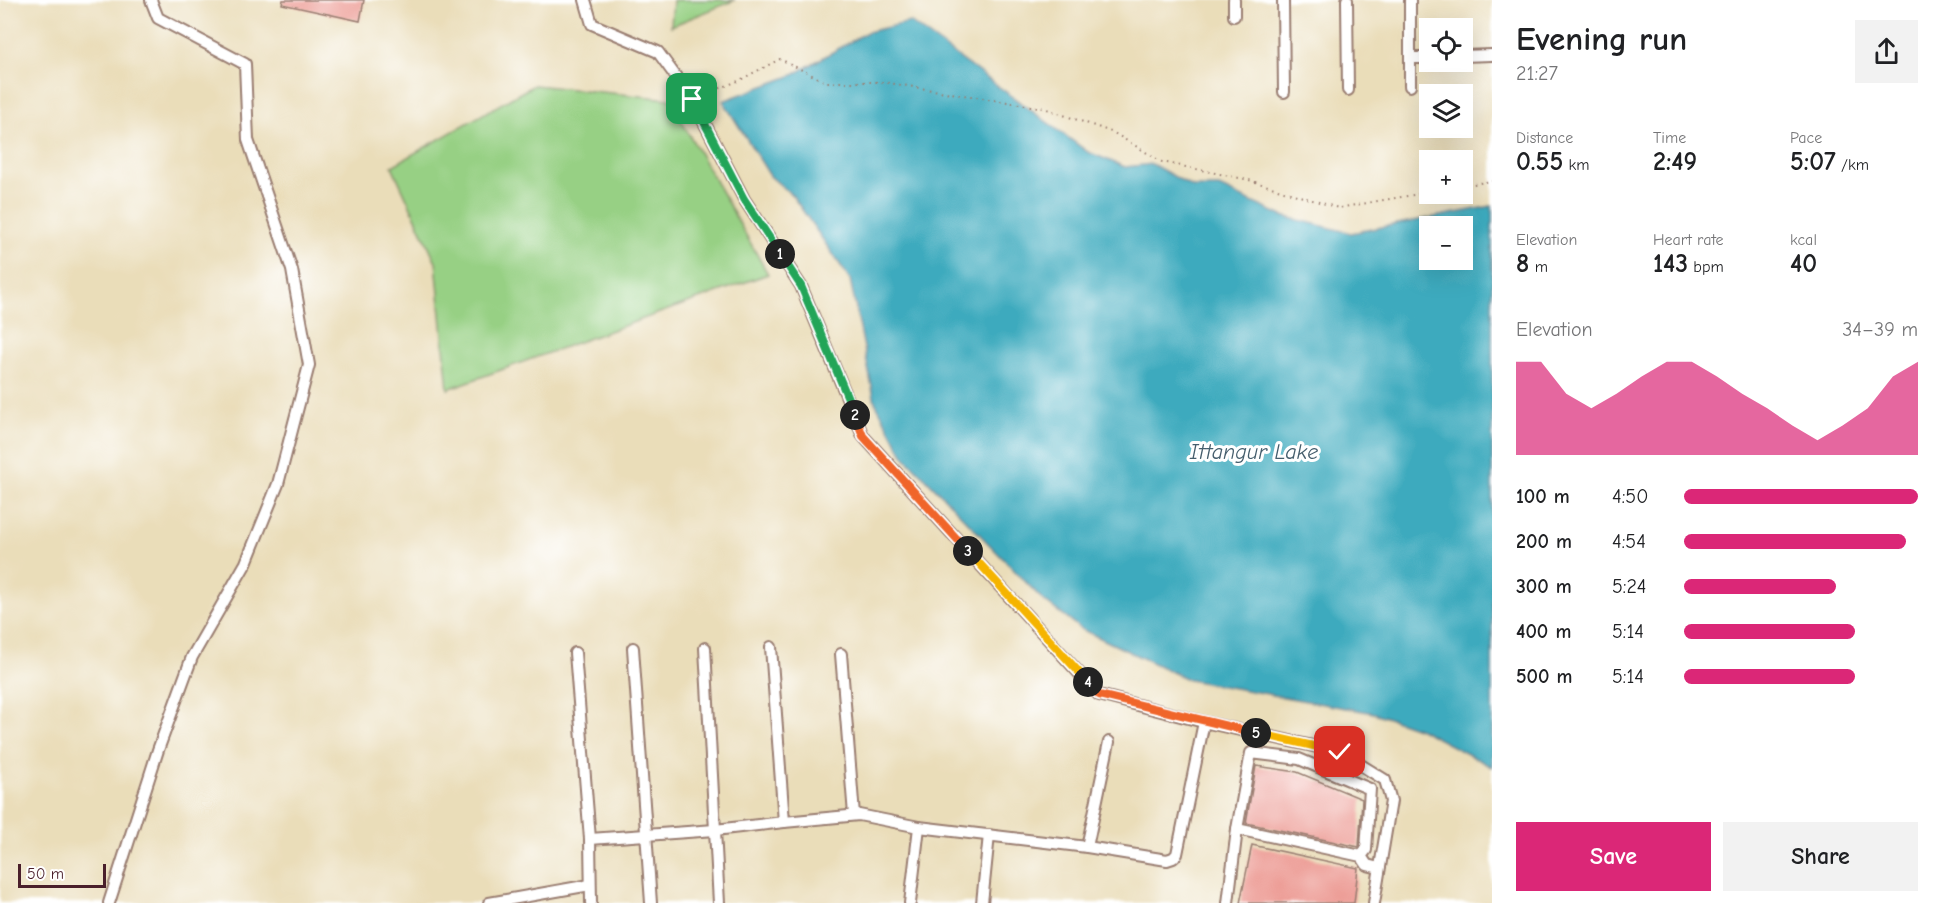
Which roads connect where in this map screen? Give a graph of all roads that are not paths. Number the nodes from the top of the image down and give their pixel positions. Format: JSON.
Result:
{"nodes":[{"id":1,"x":151,"y":0,"type":"edge"},
{"id":2,"x":585,"y":0,"type":"edge"},
{"id":3,"x":1234,"y":0,"type":"edge"},
{"id":4,"x":1283,"y":0,"type":"edge"},
{"id":5,"x":1347,"y":0,"type":"edge"},
{"id":6,"x":1410,"y":0,"type":"edge"},
{"id":7,"x":1234,"y":16,"type":"dead end"},
{"id":8,"x":1492,"y":55,"type":"edge"},
{"id":9,"x":1473,"y":56,"type":"edge"},
{"id":10,"x":1410,"y":58,"type":"junction"},
{"id":11,"x":1419,"y":58,"type":"edge"},
{"id":12,"x":1410,"y":86,"type":"dead end"},
{"id":13,"x":1348,"y":90,"type":"dead end"},
{"id":14,"x":1284,"y":92,"type":"dead end"},
{"id":15,"x":771,"y":647,"type":"dead end"},
{"id":16,"x":633,"y":648,"type":"dead end"},
{"id":17,"x":705,"y":648,"type":"dead end"},
{"id":18,"x":575,"y":653,"type":"dead end"},
{"id":19,"x":841,"y":654,"type":"dead end"},
{"id":20,"x":1204,"y":722,"type":"junction"},
{"id":21,"x":1110,"y":742,"type":"dead end"},
{"id":22,"x":854,"y":815,"type":"junction"},
{"id":23,"x":784,"y":822,"type":"junction"},
{"id":24,"x":919,"y":827,"type":"junction"},
{"id":25,"x":1237,"y":829,"type":"junction"},
{"id":26,"x":716,"y":830,"type":"junction"},
{"id":27,"x":646,"y":836,"type":"junction"},
{"id":28,"x":989,"y":836,"type":"junction"},
{"id":29,"x":590,"y":839,"type":"junction"},
{"id":30,"x":1087,"y":847,"type":"junction"},
{"id":31,"x":1361,"y":856,"type":"junction"},
{"id":32,"x":1379,"y":868,"type":"junction"},
{"id":33,"x":590,"y":885,"type":"junction"},
{"id":34,"x":555,"y":891,"type":"junction"},
{"id":35,"x":496,"y":902,"type":"edge"},
{"id":36,"x":109,"y":903,"type":"edge"},
{"id":37,"x":556,"y":903,"type":"edge"},
{"id":38,"x":591,"y":903,"type":"edge"},
{"id":39,"x":651,"y":903,"type":"edge"},
{"id":40,"x":719,"y":903,"type":"edge"},
{"id":41,"x":910,"y":903,"type":"edge"},
{"id":42,"x":982,"y":903,"type":"edge"},
{"id":43,"x":1228,"y":903,"type":"edge"},
{"id":44,"x":1374,"y":903,"type":"edge"}],
"edges":[{"from":1,"to":36,"type":"street"},
{"from":2,"to":20,"type":"street"},
{"from":3,"to":7,"type":"street"},
{"from":4,"to":14,"type":"street"},
{"from":5,"to":13,"type":"street"},
{"from":6,"to":10,"type":"street"},
{"from":8,"to":9,"type":"street"},
{"from":10,"to":11,"type":"street"},
{"from":10,"to":12,"type":"street"},
{"from":15,"to":23,"type":"street"},
{"from":16,"to":27,"type":"street"},
{"from":17,"to":26,"type":"street"},
{"from":18,"to":29,"type":"street"},
{"from":19,"to":22,"type":"street"},
{"from":20,"to":30,"type":"street"},
{"from":20,"to":32,"type":"street"},
{"from":21,"to":30,"type":"street"},
{"from":22,"to":23,"type":"street"},
{"from":22,"to":24,"type":"street"},
{"from":23,"to":26,"type":"street"},
{"from":24,"to":28,"type":"street"},
{"from":24,"to":41,"type":"street"},
{"from":25,"to":31,"type":"street"},
{"from":25,"to":31,"type":"street"},
{"from":25,"to":43,"type":"street"},
{"from":26,"to":27,"type":"street"},
{"from":26,"to":40,"type":"street"},
{"from":27,"to":29,"type":"street"},
{"from":27,"to":39,"type":"street"},
{"from":28,"to":30,"type":"street"},
{"from":28,"to":42,"type":"street"},
{"from":29,"to":33,"type":"street"},
{"from":31,"to":32,"type":"street"},
{"from":32,"to":44,"type":"street"},
{"from":33,"to":34,"type":"street"},
{"from":33,"to":38,"type":"street"},
{"from":34,"to":35,"type":"street"},
{"from":34,"to":37,"type":"street"}]}
